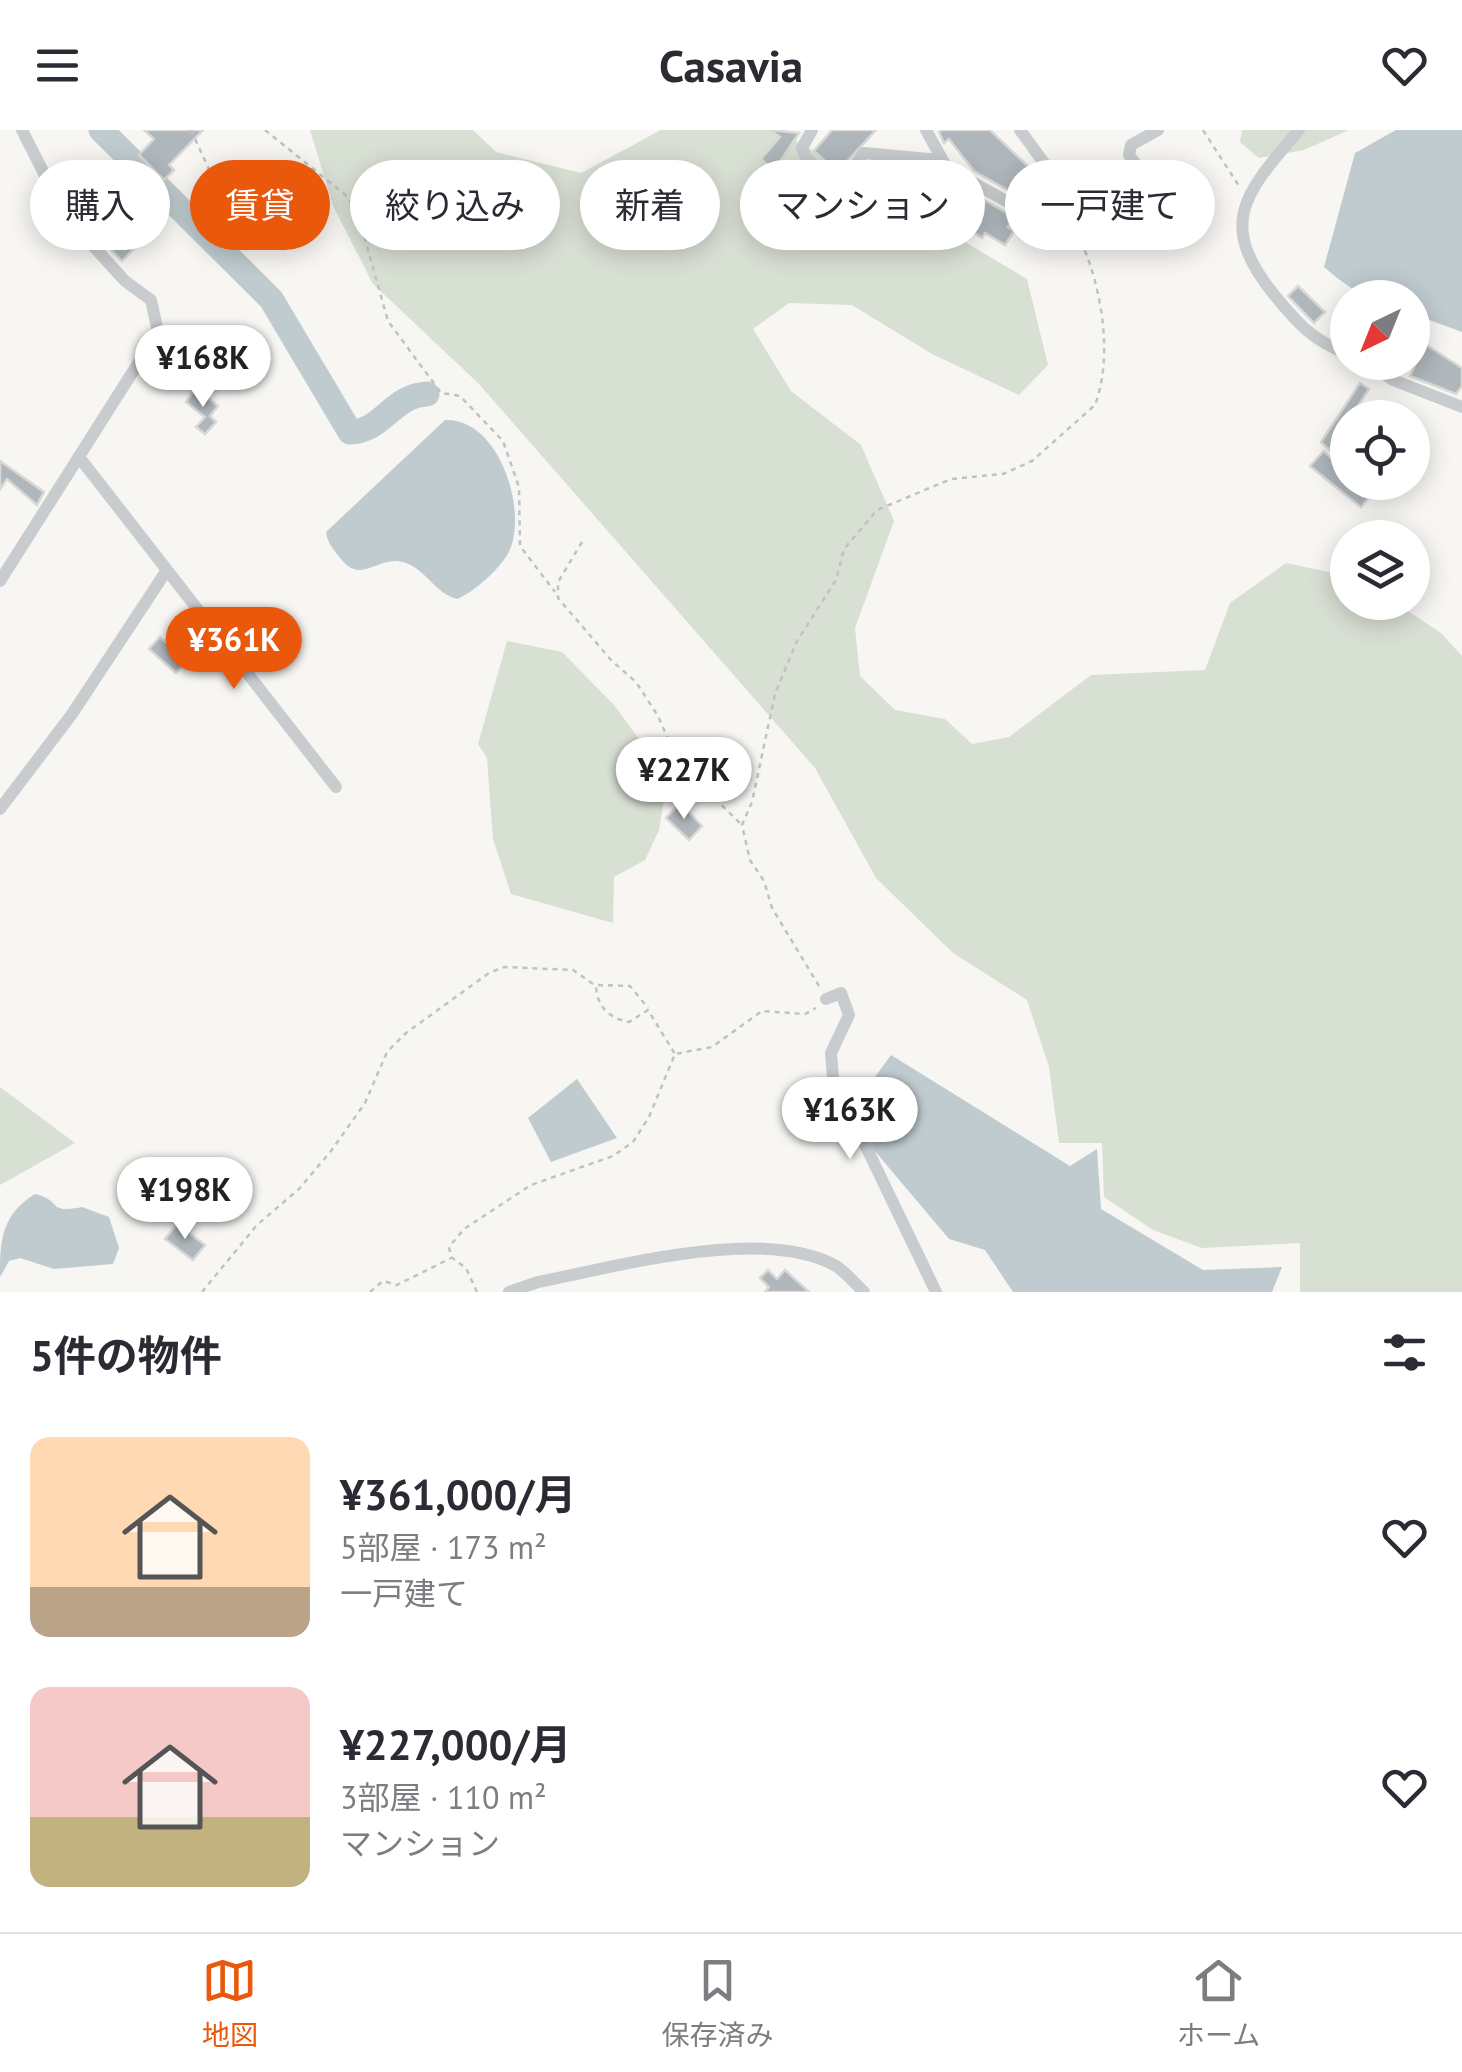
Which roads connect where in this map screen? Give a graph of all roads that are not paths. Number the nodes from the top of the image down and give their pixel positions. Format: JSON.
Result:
{"nodes":[{"id":1,"x":22,"y":130,"type":"edge"},
{"id":2,"x":812,"y":130,"type":"edge"},
{"id":3,"x":926,"y":130,"type":"edge"},
{"id":4,"x":1020,"y":130,"type":"edge"},
{"id":5,"x":1158,"y":130,"type":"edge"},
{"id":6,"x":1299,"y":130,"type":"edge"},
{"id":7,"x":808,"y":160,"type":"edge"},
{"id":8,"x":858,"y":160,"type":"edge"},
{"id":9,"x":939,"y":160,"type":"joint"},
{"id":10,"x":1042,"y":160,"type":"edge"},
{"id":11,"x":1133,"y":160,"type":"edge"},
{"id":12,"x":1330,"y":348,"type":"edge"},
{"id":13,"x":1393,"y":380,"type":"edge"},
{"id":14,"x":1462,"y":407,"type":"edge"},
{"id":15,"x":78,"y":457,"type":"junction"},
{"id":16,"x":165,"y":572,"type":"junction"},
{"id":17,"x":0,"y":581,"type":"edge"},
{"id":18,"x":336,"y":787,"type":"dead end"},
{"id":19,"x":0,"y":809,"type":"edge"},
{"id":20,"x":826,"y":999,"type":"road end"},
{"id":21,"x":508,"y":1292,"type":"edge"},
{"id":22,"x":864,"y":1292,"type":"edge"},
{"id":23,"x":936,"y":1292,"type":"edge"}],
"edges":[{"from":1,"to":15,"type":"street"},
{"from":2,"to":7,"type":"street"},
{"from":3,"to":9,"type":"street"},
{"from":4,"to":10,"type":"street"},
{"from":5,"to":11,"type":"street"},
{"from":6,"to":12,"type":"street"},
{"from":8,"to":9,"type":"street"},
{"from":13,"to":14,"type":"street"},
{"from":15,"to":16,"type":"street"},
{"from":15,"to":17,"type":"street"},
{"from":16,"to":18,"type":"street"},
{"from":16,"to":19,"type":"street"},
{"from":20,"to":23,"type":"street"},
{"from":21,"to":22,"type":"street"}]}
